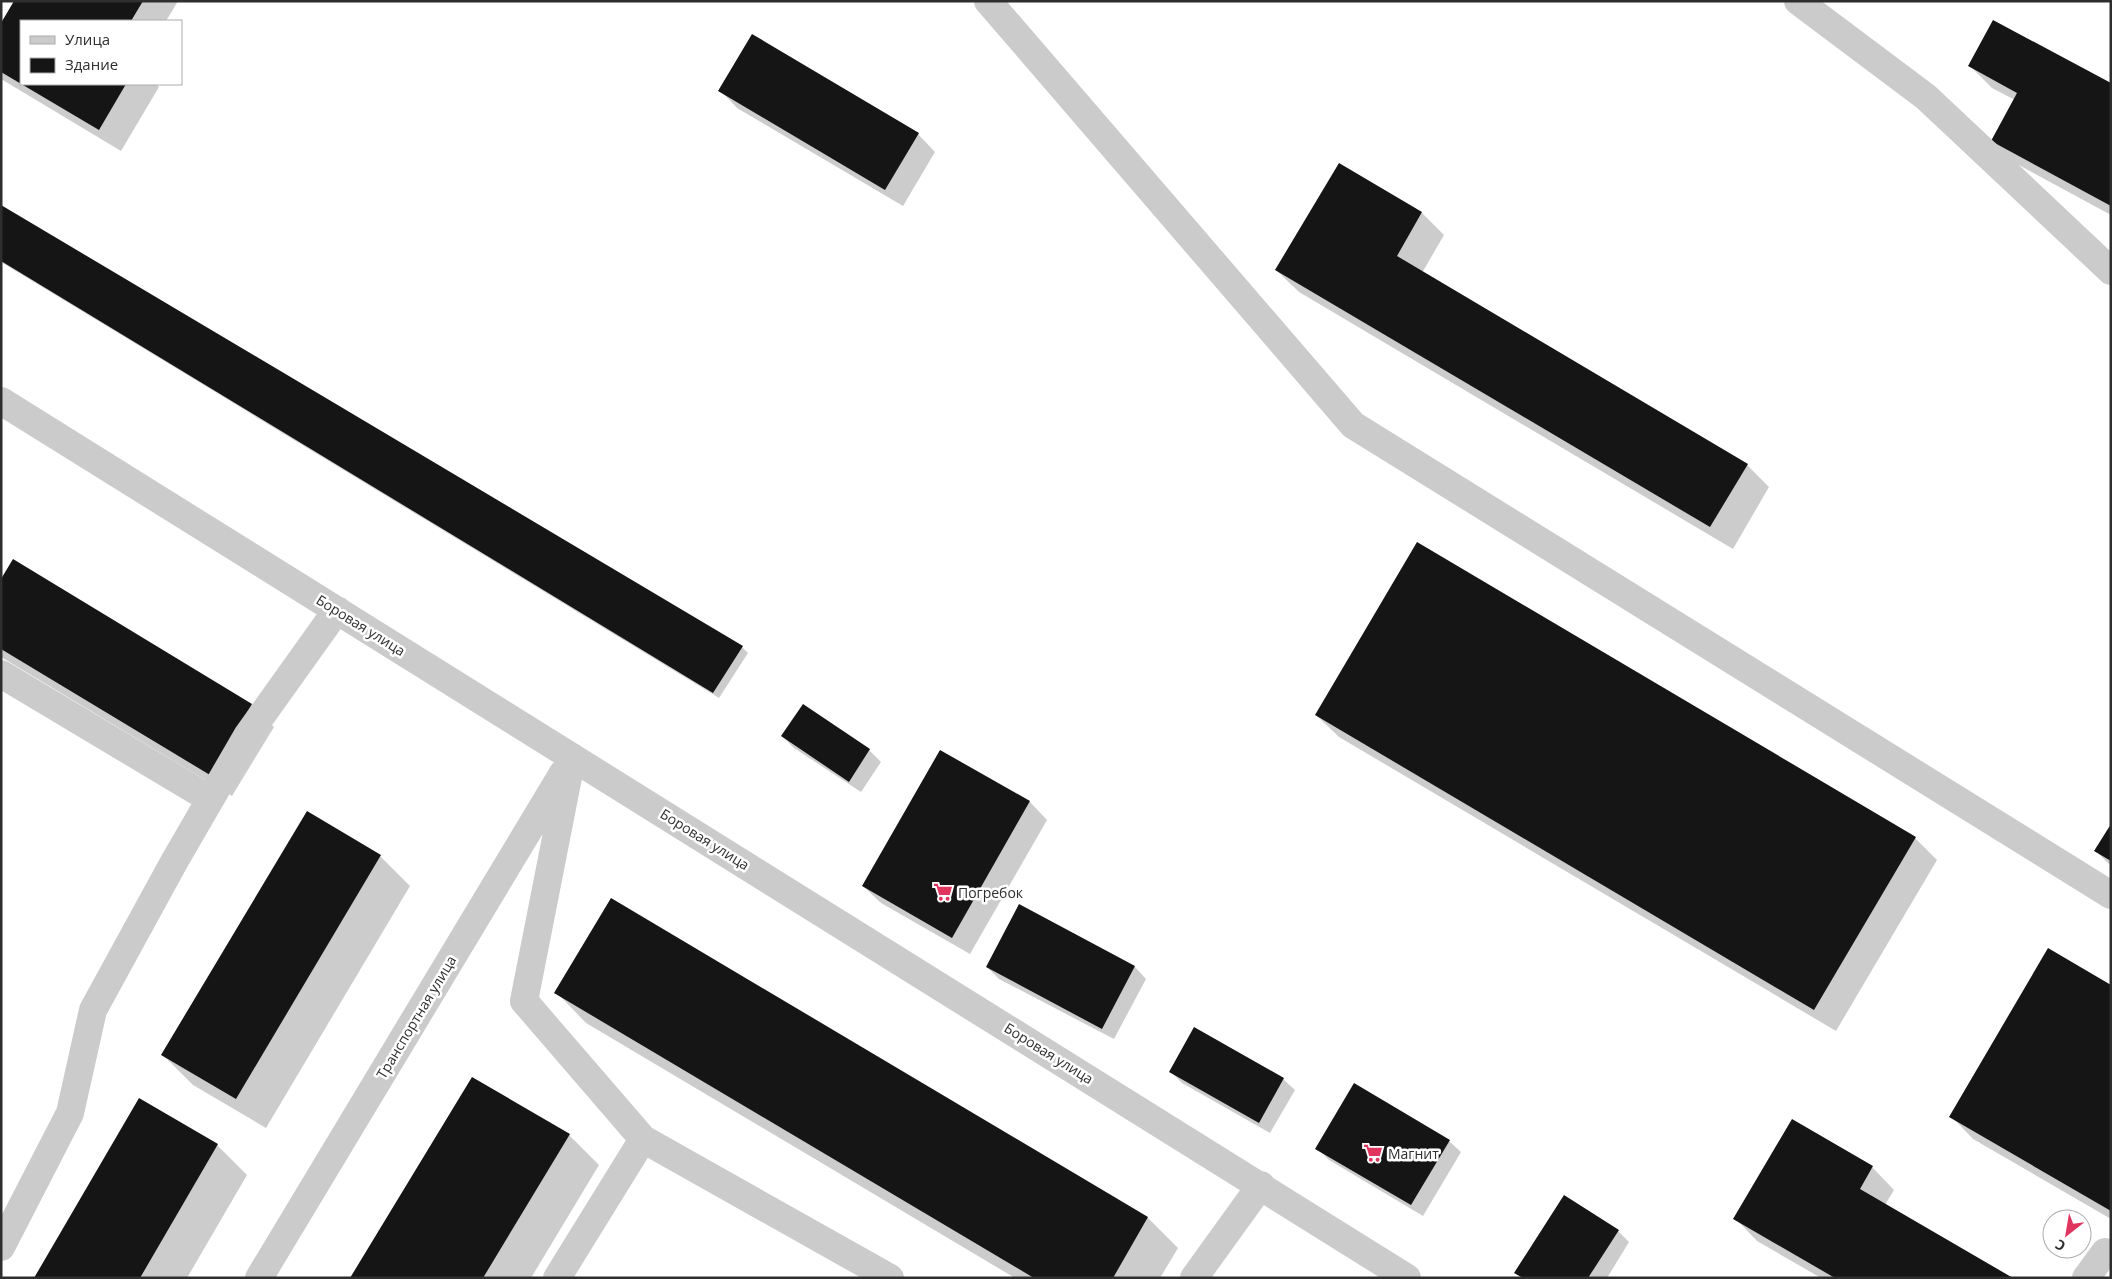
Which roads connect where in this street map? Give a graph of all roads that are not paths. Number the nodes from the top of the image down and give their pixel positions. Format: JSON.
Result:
{"nodes":[{"id":1,"x":988,"y":1,"type":"edge"},
{"id":2,"x":1798,"y":1,"type":"edge"},
{"id":3,"x":2111,"y":271,"type":"edge"},
{"id":4,"x":1,"y":401,"type":"edge"},
{"id":5,"x":337,"y":610,"type":"junction"},
{"id":6,"x":1,"y":674,"type":"edge"},
{"id":7,"x":572,"y":756,"type":"junction"},
{"id":8,"x":210,"y":799,"type":"junction"},
{"id":9,"x":2111,"y":895,"type":"edge"},
{"id":10,"x":643,"y":1139,"type":"junction"},
{"id":11,"x":1261,"y":1185,"type":"junction"},
{"id":12,"x":1,"y":1247,"type":"edge"},
{"id":13,"x":2111,"y":1255,"type":"edge"},
{"id":14,"x":259,"y":1278,"type":"edge"},
{"id":15,"x":557,"y":1278,"type":"edge"},
{"id":16,"x":890,"y":1278,"type":"edge"},
{"id":17,"x":1194,"y":1278,"type":"edge"},
{"id":18,"x":1407,"y":1278,"type":"edge"},
{"id":19,"x":2086,"y":1278,"type":"edge"}],
"edges":[{"from":1,"to":9,"type":"street"},
{"from":2,"to":3,"type":"street"},
{"from":4,"to":5,"type":"street","name":"Боровая улица"},
{"from":5,"to":7,"type":"street","name":"Боровая улица"},
{"from":5,"to":8,"type":"street"},
{"from":6,"to":8,"type":"street"},
{"from":7,"to":10,"type":"street"},
{"from":7,"to":11,"type":"street","name":"Боровая улица"},
{"from":7,"to":14,"type":"street","name":"Транспортная улица"},
{"from":8,"to":12,"type":"street"},
{"from":10,"to":15,"type":"street"},
{"from":10,"to":16,"type":"street"},
{"from":11,"to":17,"type":"street"},
{"from":11,"to":18,"type":"street","name":"Боровая улица"},
{"from":13,"to":19,"type":"street"}]}
